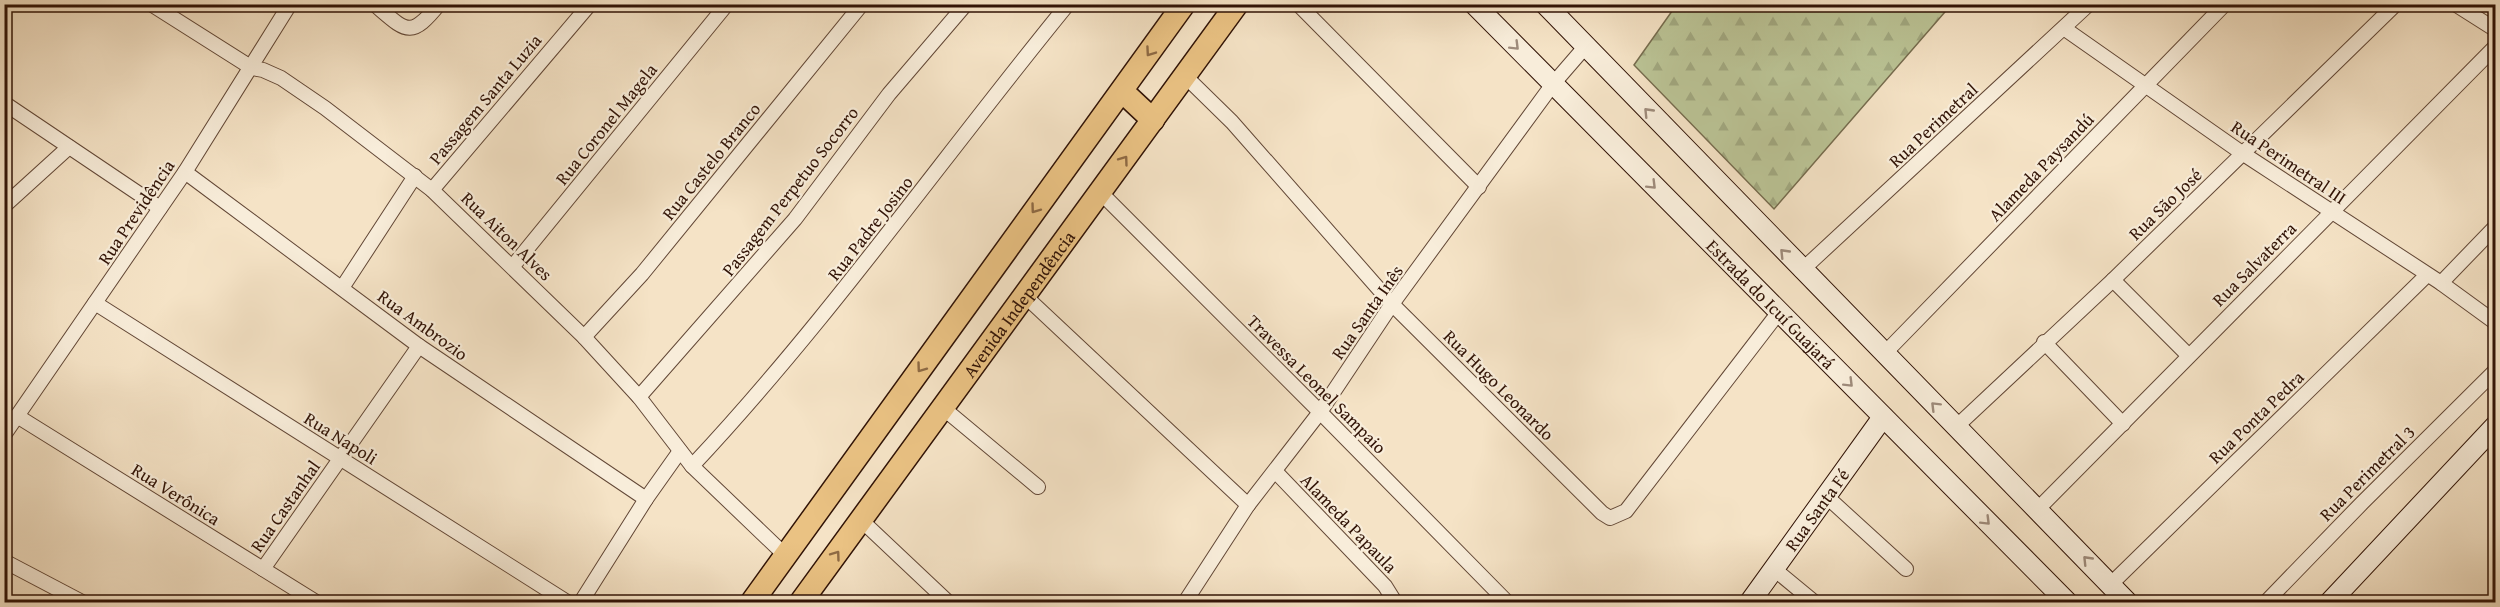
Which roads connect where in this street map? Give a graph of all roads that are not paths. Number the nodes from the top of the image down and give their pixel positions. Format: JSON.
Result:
{"nodes":[{"id":1,"x":151,"y":4,"type":"edge"},
{"id":2,"x":290,"y":4,"type":"edge"},
{"id":3,"x":374,"y":4,"type":"edge"},
{"id":4,"x":439,"y":4,"type":"edge"},
{"id":5,"x":590,"y":4,"type":"edge"},
{"id":6,"x":727,"y":4,"type":"edge"},
{"id":7,"x":862,"y":4,"type":"edge"},
{"id":8,"x":966,"y":4,"type":"edge"},
{"id":9,"x":1068,"y":4,"type":"edge"},
{"id":10,"x":1184,"y":4,"type":"edge"},
{"id":11,"x":1237,"y":4,"type":"edge"},
{"id":12,"x":1298,"y":4,"type":"edge"},
{"id":13,"x":1474,"y":4,"type":"edge"},
{"id":14,"x":1545,"y":4,"type":"edge"},
{"id":15,"x":2090,"y":4,"type":"edge"},
{"id":16,"x":2225,"y":4,"type":"edge"},
{"id":17,"x":2396,"y":4,"type":"edge"},
{"id":18,"x":2455,"y":4,"type":"edge"},
{"id":19,"x":2064,"y":28,"type":"junction"},
{"id":20,"x":2496,"y":30,"type":"edge"},
{"id":21,"x":2496,"y":46,"type":"edge"},
{"id":22,"x":1585,"y":47,"type":"junction"},
{"id":23,"x":252,"y":68,"type":"junction"},
{"id":24,"x":1185,"y":76,"type":"junction"},
{"id":25,"x":1553,"y":84,"type":"junction"},
{"id":26,"x":2145,"y":86,"type":"junction"},
{"id":27,"x":1122,"y":92,"type":"junction"},
{"id":28,"x":4,"y":103,"type":"edge"},
{"id":29,"x":1153,"y":120,"type":"junction"},
{"id":30,"x":69,"y":147,"type":"junction"},
{"id":31,"x":2242,"y":153,"type":"junction"},
{"id":32,"x":185,"y":172,"type":"junction"},
{"id":33,"x":415,"y":176,"type":"junction"},
{"id":34,"x":1479,"y":187,"type":"junction"},
{"id":35,"x":432,"y":190,"type":"junction"},
{"id":36,"x":1100,"y":192,"type":"junction"},
{"id":37,"x":4,"y":206,"type":"edge"},
{"id":38,"x":160,"y":208,"type":"junction"},
{"id":39,"x":2331,"y":213,"type":"junction"},
{"id":40,"x":2496,"y":226,"type":"edge"},
{"id":41,"x":513,"y":266,"type":"junction"},
{"id":42,"x":1801,"y":271,"type":"junction"},
{"id":43,"x":2427,"y":275,"type":"junction"},
{"id":44,"x":2113,"y":279,"type":"junction"},
{"id":45,"x":2441,"y":284,"type":"junction"},
{"id":46,"x":342,"y":288,"type":"junction"},
{"id":47,"x":1025,"y":296,"type":"junction"},
{"id":48,"x":95,"y":303,"type":"junction"},
{"id":49,"x":1392,"y":304,"type":"junction"},
{"id":50,"x":1779,"y":312,"type":"junction"},
{"id":51,"x":2496,"y":323,"type":"edge"},
{"id":52,"x":584,"y":337,"type":"junction"},
{"id":53,"x":2044,"y":342,"type":"junction"},
{"id":54,"x":419,"y":346,"type":"junction"},
{"id":55,"x":1883,"y":355,"type":"junction"},
{"id":56,"x":2188,"y":355,"type":"junction"},
{"id":57,"x":2496,"y":370,"type":"edge"},
{"id":58,"x":639,"y":398,"type":"junction"},
{"id":59,"x":943,"y":408,"type":"junction"},
{"id":60,"x":1320,"y":412,"type":"junction"},
{"id":61,"x":17,"y":416,"type":"junction"},
{"id":62,"x":1883,"y":417,"type":"junction"},
{"id":63,"x":2123,"y":424,"type":"junction"},
{"id":64,"x":2496,"y":425,"type":"edge"},
{"id":65,"x":1956,"y":427,"type":"junction"},
{"id":66,"x":4,"y":435,"type":"edge"},
{"id":67,"x":680,"y":451,"type":"junction"},
{"id":68,"x":340,"y":459,"type":"junction"},
{"id":69,"x":692,"y":466,"type":"junction"},
{"id":70,"x":1275,"y":471,"type":"junction"},
{"id":71,"x":1038,"y":487,"type":"dead end"},
{"id":72,"x":1826,"y":496,"type":"junction"},
{"id":73,"x":646,"y":500,"type":"junction"},
{"id":74,"x":1248,"y":505,"type":"junction"},
{"id":75,"x":2038,"y":509,"type":"junction"},
{"id":76,"x":861,"y":520,"type":"junction"},
{"id":77,"x":786,"y":556,"type":"junction"},
{"id":78,"x":4,"y":561,"type":"edge"},
{"id":79,"x":263,"y":569,"type":"junction"},
{"id":80,"x":1773,"y":569,"type":"junction"},
{"id":81,"x":1906,"y":570,"type":"dead end"},
{"id":82,"x":2110,"y":585,"type":"junction"},
{"id":83,"x":78,"y":602,"type":"edge"},
{"id":84,"x":316,"y":603,"type":"edge"},
{"id":85,"x":567,"y":603,"type":"edge"},
{"id":86,"x":581,"y":603,"type":"edge"},
{"id":87,"x":752,"y":603,"type":"edge"},
{"id":88,"x":801,"y":603,"type":"edge"},
{"id":89,"x":948,"y":603,"type":"edge"},
{"id":90,"x":1185,"y":603,"type":"edge"},
{"id":91,"x":1395,"y":603,"type":"edge"},
{"id":92,"x":1507,"y":603,"type":"edge"},
{"id":93,"x":1750,"y":603,"type":"edge"},
{"id":94,"x":1814,"y":603,"type":"edge"},
{"id":95,"x":2067,"y":603,"type":"edge"},
{"id":96,"x":2127,"y":603,"type":"edge"},
{"id":97,"x":2266,"y":603,"type":"edge"},
{"id":98,"x":2330,"y":603,"type":"edge"}],
"edges":[{"from":1,"to":23,"type":"street","name":"Rua Aiton Alves"},
{"from":2,"to":23,"type":"street","name":"Rua Previdência"},
{"from":3,"to":4,"type":"street"},
{"from":5,"to":35,"type":"street","name":"Passagem Santa Luzia"},
{"from":6,"to":41,"type":"street","name":"Rua Coronel Magela"},
{"from":7,"to":52,"type":"street","name":"Rua Castelo Branco"},
{"from":8,"to":58,"type":"street","name":"Passagem Perpetuo Socorro"},
{"from":9,"to":69,"type":"street","name":"Rua Padre Josino"},
{"from":10,"to":27,"type":"main road","one_way":true},
{"from":11,"to":24,"type":"main road","name":"Avenida Independência"},
{"from":12,"to":34,"type":"street"},
{"from":13,"to":25,"type":"main road","name":"Estrada do Icuí Guajará","one_way":true},
{"from":14,"to":22,"type":"main road"},
{"from":15,"to":19,"type":"street","name":"Rua Perimetral"},
{"from":16,"to":26,"type":"street","name":"Alameda Paysandú"},
{"from":17,"to":31,"type":"street","name":"Rua São José"},
{"from":18,"to":20,"type":"street"},
{"from":19,"to":26,"type":"street","name":"Rua Perimetral III"},
{"from":19,"to":42,"type":"street","name":"Rua Perimetral"},
{"from":21,"to":39,"type":"street","name":"Rua Salvaterra"},
{"from":22,"to":25,"type":"street","name":"Rua Santa Inês"},
{"from":42,"to":22,"type":"main road","one_way":true},
{"from":23,"to":32,"type":"street","name":"Rua Previdência"},
{"from":23,"to":33,"type":"street","name":"Rua Aiton Alves"},
{"from":24,"to":29,"type":"main road","name":"Avenida Independência"},
{"from":24,"to":49,"type":"street","name":"Rua Hugo Leonardo"},
{"from":25,"to":34,"type":"street","name":"Rua Santa Inês"},
{"from":25,"to":50,"type":"main road","name":"Estrada do Icuí Guajará","one_way":true},
{"from":26,"to":31,"type":"street","name":"Rua Perimetral III"},
{"from":26,"to":55,"type":"street","name":"Alameda Paysandú"},
{"from":27,"to":29,"type":"main road"},
{"from":27,"to":77,"type":"main road","one_way":true},
{"from":28,"to":30,"type":"street"},
{"from":36,"to":29,"type":"main road","name":"Avenida Independência","one_way":true},
{"from":30,"to":37,"type":"street"},
{"from":30,"to":38,"type":"street"},
{"from":31,"to":39,"type":"street","name":"Rua Perimetral III"},
{"from":31,"to":44,"type":"street","name":"Rua São José"},
{"from":32,"to":38,"type":"street","name":"Rua Previdência"},
{"from":32,"to":46,"type":"street","name":"Rua Ambrozio"},
{"from":33,"to":35,"type":"street","name":"Rua Aiton Alves"},
{"from":33,"to":46,"type":"street"},
{"from":34,"to":49,"type":"street","name":"Rua Santa Inês"},
{"from":35,"to":41,"type":"street","name":"Rua Aiton Alves"},
{"from":36,"to":47,"type":"main road","name":"Avenida Independência"},
{"from":36,"to":60,"type":"street","name":"Travessa Leonel Sampaio"},
{"from":38,"to":48,"type":"street","name":"Rua Previdência"},
{"from":39,"to":43,"type":"street","name":"Rua Perimetral III"},
{"from":39,"to":56,"type":"street","name":"Rua Salvaterra"},
{"from":40,"to":45,"type":"street"},
{"from":41,"to":52,"type":"street","name":"Rua Aiton Alves"},
{"from":42,"to":55,"type":"main road"},
{"from":43,"to":45,"type":"street","name":"Rua Perimetral III"},
{"from":43,"to":82,"type":"street","name":"Rua Ponta Pedra"},
{"from":44,"to":53,"type":"street","name":"Rua São José"},
{"from":44,"to":56,"type":"street"},
{"from":45,"to":51,"type":"street","name":"Rua Perimetral III"},
{"from":46,"to":54,"type":"street","name":"Rua Ambrozio"},
{"from":47,"to":59,"type":"main road","name":"Avenida Independência"},
{"from":47,"to":74,"type":"street"},
{"from":48,"to":61,"type":"street","name":"Rua Previdência"},
{"from":48,"to":68,"type":"street","name":"Rua Napoli"},
{"from":49,"to":50,"type":"street","name":"Rua Hugo Leonardo"},
{"from":49,"to":60,"type":"street","name":"Rua Santa Inês"},
{"from":50,"to":62,"type":"main road","name":"Estrada do Icuí Guajará","one_way":true},
{"from":52,"to":58,"type":"street","name":"Rua Aiton Alves"},
{"from":53,"to":63,"type":"street"},
{"from":53,"to":65,"type":"street","name":"Rua São José"},
{"from":54,"to":68,"type":"street","name":"Rua Castanhal"},
{"from":54,"to":73,"type":"street","name":"Rua Ambrozio"},
{"from":65,"to":55,"type":"main road","one_way":true},
{"from":56,"to":63,"type":"street","name":"Rua Salvaterra"},
{"from":57,"to":97,"type":"street","name":"Rua Perimetral 3"},
{"from":58,"to":67,"type":"street","name":"Rua Aiton Alves"},
{"from":59,"to":71,"type":"street"},
{"from":59,"to":76,"type":"main road","name":"Avenida Independência"},
{"from":60,"to":70,"type":"street","name":"Rua Santa Inês"},
{"from":60,"to":92,"type":"street","name":"Travessa Leonel Sampaio"},
{"from":61,"to":66,"type":"street","name":"Rua Previdência"},
{"from":61,"to":79,"type":"street","name":"Rua Verônica"},
{"from":62,"to":72,"type":"main road","name":"Rua Santa Fé"},
{"from":62,"to":95,"type":"main road","name":"Estrada do Icuí Guajará","one_way":true},
{"from":63,"to":75,"type":"street","name":"Rua Salvaterra"},
{"from":64,"to":98,"type":"main road"},
{"from":65,"to":75,"type":"main road"},
{"from":67,"to":69,"type":"street","name":"Rua Aiton Alves"},
{"from":67,"to":73,"type":"street"},
{"from":68,"to":79,"type":"street","name":"Rua Castanhal"},
{"from":68,"to":85,"type":"street","name":"Rua Napoli"},
{"from":69,"to":77,"type":"street","name":"Rua Aiton Alves"},
{"from":70,"to":74,"type":"street","name":"Rua Santa Inês"},
{"from":70,"to":91,"type":"street","name":"Alameda Papaula"},
{"from":72,"to":80,"type":"main road","name":"Rua Santa Fé"},
{"from":72,"to":81,"type":"street"},
{"from":73,"to":86,"type":"street"},
{"from":74,"to":90,"type":"street","name":"Rua Santa Inês"},
{"from":82,"to":75,"type":"main road","one_way":true},
{"from":88,"to":76,"type":"main road","name":"Avenida Independência","one_way":true},
{"from":76,"to":89,"type":"street"},
{"from":77,"to":87,"type":"main road"},
{"from":78,"to":83,"type":"street"},
{"from":79,"to":84,"type":"street","name":"Rua Verônica"},
{"from":80,"to":93,"type":"main road","name":"Rua Santa Fé"},
{"from":80,"to":94,"type":"street"},
{"from":82,"to":96,"type":"main road"}]}
